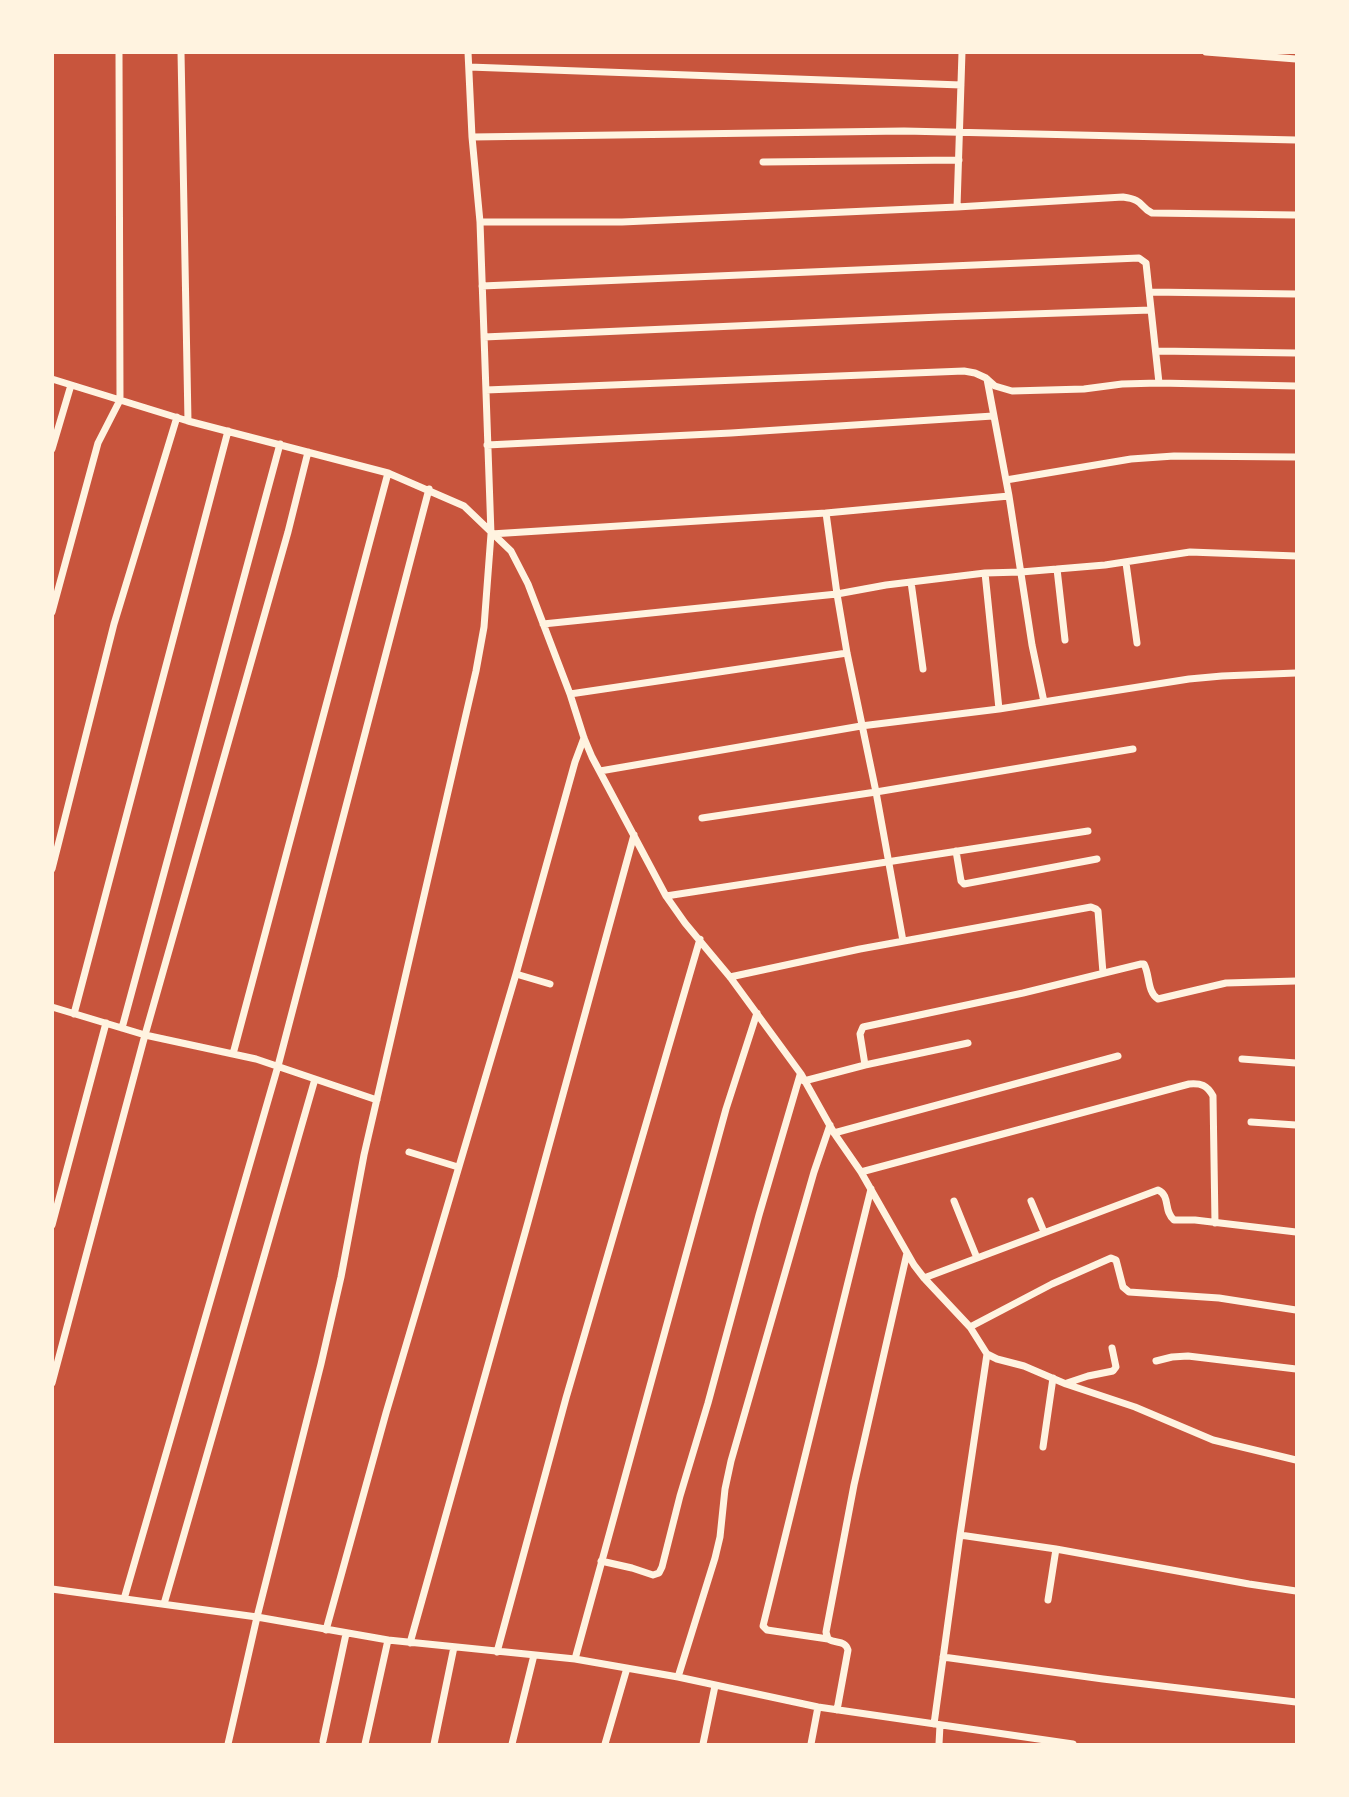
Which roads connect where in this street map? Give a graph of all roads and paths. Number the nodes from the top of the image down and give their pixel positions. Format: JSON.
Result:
{"nodes":[{"id":1,"x":119,"y":52,"type":"edge"},
{"id":2,"x":181,"y":52,"type":"edge"},
{"id":3,"x":468,"y":52,"type":"edge"},
{"id":4,"x":962,"y":52,"type":"edge"},
{"id":5,"x":1206,"y":52,"type":"edge"},
{"id":6,"x":1297,"y":59,"type":"edge"},
{"id":7,"x":469,"y":67,"type":"junction"},
{"id":8,"x":961,"y":85,"type":"junction"},
{"id":9,"x":960,"y":132,"type":"junction"},
{"id":10,"x":472,"y":137,"type":"junction"},
{"id":11,"x":1297,"y":140,"type":"edge"},
{"id":12,"x":959,"y":160,"type":"junction"},
{"id":13,"x":762,"y":162,"type":"dead end"},
{"id":14,"x":957,"y":207,"type":"junction"},
{"id":15,"x":1297,"y":215,"type":"edge"},
{"id":16,"x":480,"y":222,"type":"junction"},
{"id":17,"x":482,"y":286,"type":"junction"},
{"id":18,"x":1150,"y":292,"type":"junction"},
{"id":19,"x":1297,"y":294,"type":"edge"},
{"id":20,"x":1152,"y":310,"type":"junction"},
{"id":21,"x":484,"y":337,"type":"junction"},
{"id":22,"x":1157,"y":351,"type":"junction"},
{"id":23,"x":1297,"y":353,"type":"edge"},
{"id":24,"x":986,"y":378,"type":"junction"},
{"id":25,"x":52,"y":379,"type":"edge"},
{"id":26,"x":1159,"y":383,"type":"junction"},
{"id":27,"x":71,"y":385,"type":"junction"},
{"id":28,"x":1297,"y":386,"type":"edge"},
{"id":29,"x":486,"y":390,"type":"junction"},
{"id":30,"x":120,"y":400,"type":"junction"},
{"id":31,"x":993,"y":416,"type":"junction"},
{"id":32,"x":177,"y":417,"type":"junction"},
{"id":33,"x":188,"y":421,"type":"junction"},
{"id":34,"x":228,"y":431,"type":"junction"},
{"id":35,"x":280,"y":444,"type":"junction"},
{"id":36,"x":487,"y":445,"type":"junction"},
{"id":37,"x":52,"y":449,"type":"edge"},
{"id":38,"x":308,"y":452,"type":"junction"},
{"id":39,"x":1297,"y":457,"type":"edge"},
{"id":40,"x":388,"y":473,"type":"junction"},
{"id":41,"x":1006,"y":480,"type":"junction"},
{"id":42,"x":429,"y":489,"type":"junction"},
{"id":43,"x":1009,"y":496,"type":"junction"},
{"id":44,"x":826,"y":513,"type":"junction"},
{"id":45,"x":491,"y":534,"type":"junction"},
{"id":46,"x":1297,"y":556,"type":"edge"},
{"id":47,"x":1126,"y":563,"type":"junction"},
{"id":48,"x":1057,"y":569,"type":"junction"},
{"id":49,"x":1021,"y":572,"type":"junction"},
{"id":50,"x":985,"y":573,"type":"junction"},
{"id":51,"x":911,"y":582,"type":"junction"},
{"id":52,"x":837,"y":594,"type":"junction"},
{"id":53,"x":52,"y":612,"type":"edge"},
{"id":54,"x":544,"y":624,"type":"junction"},
{"id":55,"x":1065,"y":640,"type":"dead end"},
{"id":56,"x":1137,"y":643,"type":"dead end"},
{"id":57,"x":847,"y":653,"type":"junction"},
{"id":58,"x":923,"y":669,"type":"dead end"},
{"id":59,"x":1297,"y":673,"type":"edge"},
{"id":60,"x":570,"y":694,"type":"junction"},
{"id":61,"x":1044,"y":702,"type":"junction"},
{"id":62,"x":999,"y":709,"type":"junction"},
{"id":63,"x":861,"y":726,"type":"junction"},
{"id":64,"x":584,"y":738,"type":"junction"},
{"id":65,"x":1133,"y":749,"type":"dead end"},
{"id":66,"x":600,"y":771,"type":"junction"},
{"id":67,"x":876,"y":792,"type":"junction"},
{"id":68,"x":702,"y":818,"type":"dead end"},
{"id":69,"x":1088,"y":831,"type":"dead end"},
{"id":70,"x":634,"y":834,"type":"junction"},
{"id":71,"x":956,"y":851,"type":"junction"},
{"id":72,"x":1097,"y":859,"type":"dead end"},
{"id":73,"x":888,"y":861,"type":"junction"},
{"id":74,"x":52,"y":869,"type":"edge"},
{"id":75,"x":666,"y":896,"type":"junction"},
{"id":76,"x":700,"y":939,"type":"junction"},
{"id":77,"x":903,"y":941,"type":"junction"},
{"id":78,"x":1103,"y":973,"type":"junction"},
{"id":79,"x":516,"y":974,"type":"junction"},
{"id":80,"x":730,"y":977,"type":"junction"},
{"id":81,"x":1297,"y":981,"type":"edge"},
{"id":82,"x":550,"y":984,"type":"dead end"},
{"id":83,"x":52,"y":1007,"type":"edge"},
{"id":84,"x":757,"y":1013,"type":"junction"},
{"id":85,"x":74,"y":1014,"type":"junction"},
{"id":86,"x":106,"y":1023,"type":"junction"},
{"id":87,"x":122,"y":1028,"type":"junction"},
{"id":88,"x":145,"y":1035,"type":"junction"},
{"id":89,"x":968,"y":1043,"type":"dead end"},
{"id":90,"x":233,"y":1054,"type":"junction"},
{"id":91,"x":1118,"y":1056,"type":"dead end"},
{"id":92,"x":1241,"y":1059,"type":"dead end"},
{"id":93,"x":1297,"y":1063,"type":"edge"},
{"id":94,"x":865,"y":1065,"type":"junction"},
{"id":95,"x":278,"y":1066,"type":"junction"},
{"id":96,"x":802,"y":1078,"type":"junction"},
{"id":97,"x":315,"y":1079,"type":"junction"},
{"id":98,"x":377,"y":1100,"type":"junction"},
{"id":99,"x":1251,"y":1122,"type":"dead end"},
{"id":100,"x":830,"y":1125,"type":"junction"},
{"id":101,"x":1297,"y":1125,"type":"edge"},
{"id":102,"x":835,"y":1133,"type":"junction"},
{"id":103,"x":409,"y":1152,"type":"dead end"},
{"id":104,"x":458,"y":1167,"type":"junction"},
{"id":105,"x":861,"y":1172,"type":"junction"},
{"id":106,"x":871,"y":1189,"type":"junction"},
{"id":107,"x":954,"y":1201,"type":"dead end"},
{"id":108,"x":1031,"y":1201,"type":"dead end"},
{"id":109,"x":1215,"y":1223,"type":"junction"},
{"id":110,"x":52,"y":1225,"type":"edge"},
{"id":111,"x":1044,"y":1232,"type":"junction"},
{"id":112,"x":1297,"y":1232,"type":"edge"},
{"id":113,"x":907,"y":1252,"type":"junction"},
{"id":114,"x":977,"y":1258,"type":"junction"},
{"id":115,"x":924,"y":1278,"type":"junction"},
{"id":116,"x":1297,"y":1310,"type":"edge"},
{"id":117,"x":970,"y":1327,"type":"junction"},
{"id":118,"x":1112,"y":1348,"type":"dead end"},
{"id":119,"x":987,"y":1354,"type":"junction"},
{"id":120,"x":1156,"y":1362,"type":"dead end"},
{"id":121,"x":1297,"y":1369,"type":"edge"},
{"id":122,"x":1053,"y":1378,"type":"junction"},
{"id":123,"x":52,"y":1383,"type":"edge"},
{"id":124,"x":1066,"y":1384,"type":"junction"},
{"id":125,"x":1043,"y":1447,"type":"dead end"},
{"id":126,"x":1297,"y":1460,"type":"edge"},
{"id":127,"x":960,"y":1535,"type":"junction"},
{"id":128,"x":1056,"y":1549,"type":"junction"},
{"id":129,"x":601,"y":1560,"type":"junction"},
{"id":130,"x":52,"y":1589,"type":"edge"},
{"id":131,"x":1297,"y":1591,"type":"edge"},
{"id":132,"x":124,"y":1599,"type":"junction"},
{"id":133,"x":1048,"y":1600,"type":"dead end"},
{"id":134,"x":164,"y":1604,"type":"junction"},
{"id":135,"x":257,"y":1617,"type":"junction"},
{"id":136,"x":326,"y":1630,"type":"junction"},
{"id":137,"x":346,"y":1634,"type":"junction"},
{"id":138,"x":828,"y":1639,"type":"junction"},
{"id":139,"x":388,"y":1640,"type":"junction"},
{"id":140,"x":410,"y":1643,"type":"junction"},
{"id":141,"x":454,"y":1647,"type":"junction"},
{"id":142,"x":497,"y":1652,"type":"junction"},
{"id":143,"x":534,"y":1655,"type":"junction"},
{"id":144,"x":943,"y":1657,"type":"junction"},
{"id":145,"x":575,"y":1659,"type":"junction"},
{"id":146,"x":627,"y":1668,"type":"junction"},
{"id":147,"x":678,"y":1678,"type":"junction"},
{"id":148,"x":715,"y":1686,"type":"junction"},
{"id":149,"x":1297,"y":1702,"type":"edge"},
{"id":150,"x":818,"y":1707,"type":"junction"},
{"id":151,"x":837,"y":1710,"type":"junction"},
{"id":152,"x":937,"y":1724,"type":"junction"},
{"id":153,"x":323,"y":1741,"type":"dead end"},
{"id":154,"x":228,"y":1745,"type":"edge"},
{"id":155,"x":365,"y":1745,"type":"edge"},
{"id":156,"x":435,"y":1745,"type":"edge"},
{"id":157,"x":512,"y":1745,"type":"edge"},
{"id":158,"x":605,"y":1745,"type":"edge"},
{"id":159,"x":703,"y":1745,"type":"edge"},
{"id":160,"x":811,"y":1745,"type":"edge"},
{"id":161,"x":939,"y":1745,"type":"edge"},
{"id":162,"x":1073,"y":1745,"type":"edge"}],
"edges":[{"from":1,"to":30,"type":"street"},
{"from":2,"to":33,"type":"street"},
{"from":3,"to":7,"type":"street"},
{"from":4,"to":8,"type":"street"},
{"from":5,"to":6,"type":"street"},
{"from":7,"to":8,"type":"street"},
{"from":7,"to":10,"type":"street"},
{"from":8,"to":9,"type":"street"},
{"from":9,"to":10,"type":"street"},
{"from":9,"to":11,"type":"street"},
{"from":9,"to":12,"type":"street"},
{"from":10,"to":16,"type":"street"},
{"from":12,"to":13,"type":"street"},
{"from":12,"to":14,"type":"street"},
{"from":14,"to":15,"type":"street"},
{"from":14,"to":16,"type":"street"},
{"from":16,"to":17,"type":"street"},
{"from":17,"to":18,"type":"street"},
{"from":17,"to":21,"type":"street"},
{"from":18,"to":19,"type":"street"},
{"from":18,"to":20,"type":"street"},
{"from":20,"to":21,"type":"street"},
{"from":20,"to":22,"type":"street"},
{"from":21,"to":29,"type":"street"},
{"from":22,"to":23,"type":"street"},
{"from":22,"to":26,"type":"street"},
{"from":24,"to":26,"type":"street"},
{"from":24,"to":29,"type":"street"},
{"from":24,"to":31,"type":"street"},
{"from":25,"to":27,"type":"street"},
{"from":26,"to":28,"type":"street"},
{"from":27,"to":30,"type":"street"},
{"from":27,"to":37,"type":"street"},
{"from":29,"to":36,"type":"street"},
{"from":30,"to":32,"type":"street"},
{"from":30,"to":53,"type":"street"},
{"from":31,"to":36,"type":"street"},
{"from":31,"to":41,"type":"street"},
{"from":32,"to":33,"type":"street"},
{"from":32,"to":74,"type":"street"},
{"from":33,"to":34,"type":"street"},
{"from":34,"to":35,"type":"street"},
{"from":34,"to":85,"type":"street"},
{"from":35,"to":38,"type":"street"},
{"from":35,"to":87,"type":"street"},
{"from":36,"to":45,"type":"street"},
{"from":38,"to":40,"type":"street"},
{"from":38,"to":88,"type":"street"},
{"from":39,"to":41,"type":"street"},
{"from":40,"to":42,"type":"street"},
{"from":40,"to":90,"type":"street"},
{"from":41,"to":43,"type":"street"},
{"from":42,"to":45,"type":"street"},
{"from":42,"to":95,"type":"street"},
{"from":43,"to":44,"type":"street"},
{"from":43,"to":49,"type":"street"},
{"from":44,"to":45,"type":"street"},
{"from":44,"to":52,"type":"street"},
{"from":45,"to":54,"type":"street"},
{"from":45,"to":98,"type":"street"},
{"from":46,"to":47,"type":"street"},
{"from":47,"to":48,"type":"street"},
{"from":47,"to":56,"type":"street"},
{"from":48,"to":49,"type":"street"},
{"from":48,"to":55,"type":"street"},
{"from":49,"to":50,"type":"street"},
{"from":49,"to":61,"type":"street"},
{"from":50,"to":51,"type":"street"},
{"from":50,"to":62,"type":"street"},
{"from":51,"to":52,"type":"street"},
{"from":51,"to":58,"type":"street"},
{"from":52,"to":54,"type":"street"},
{"from":52,"to":57,"type":"street"},
{"from":54,"to":60,"type":"street"},
{"from":57,"to":60,"type":"street"},
{"from":57,"to":63,"type":"street"},
{"from":59,"to":61,"type":"street"},
{"from":60,"to":64,"type":"street"},
{"from":61,"to":62,"type":"street"},
{"from":62,"to":63,"type":"street"},
{"from":63,"to":66,"type":"street"},
{"from":63,"to":67,"type":"street"},
{"from":64,"to":66,"type":"street"},
{"from":64,"to":79,"type":"street"},
{"from":65,"to":67,"type":"street"},
{"from":66,"to":70,"type":"street"},
{"from":67,"to":68,"type":"street"},
{"from":67,"to":73,"type":"street"},
{"from":69,"to":71,"type":"street"},
{"from":70,"to":75,"type":"street"},
{"from":70,"to":140,"type":"street"},
{"from":71,"to":72,"type":"street"},
{"from":71,"to":73,"type":"street"},
{"from":73,"to":75,"type":"street"},
{"from":73,"to":77,"type":"street"},
{"from":75,"to":76,"type":"street"},
{"from":76,"to":80,"type":"street"},
{"from":76,"to":142,"type":"street"},
{"from":77,"to":78,"type":"street"},
{"from":77,"to":80,"type":"street"},
{"from":78,"to":81,"type":"street"},
{"from":78,"to":94,"type":"street"},
{"from":79,"to":82,"type":"street"},
{"from":79,"to":104,"type":"street"},
{"from":80,"to":84,"type":"street"},
{"from":83,"to":85,"type":"street"},
{"from":84,"to":96,"type":"street"},
{"from":84,"to":129,"type":"street"},
{"from":85,"to":86,"type":"street"},
{"from":86,"to":87,"type":"street"},
{"from":86,"to":110,"type":"street"},
{"from":87,"to":88,"type":"street"},
{"from":88,"to":90,"type":"street"},
{"from":88,"to":123,"type":"street"},
{"from":89,"to":94,"type":"street"},
{"from":90,"to":95,"type":"street"},
{"from":91,"to":102,"type":"street"},
{"from":92,"to":93,"type":"street"},
{"from":94,"to":96,"type":"street"},
{"from":95,"to":97,"type":"street"},
{"from":95,"to":132,"type":"street"},
{"from":96,"to":100,"type":"street"},
{"from":96,"to":129,"type":"street"},
{"from":97,"to":98,"type":"street"},
{"from":97,"to":134,"type":"street"},
{"from":98,"to":135,"type":"street"},
{"from":99,"to":101,"type":"street"},
{"from":100,"to":102,"type":"street"},
{"from":100,"to":147,"type":"street"},
{"from":102,"to":105,"type":"street"},
{"from":103,"to":104,"type":"street"},
{"from":104,"to":136,"type":"street"},
{"from":105,"to":106,"type":"street"},
{"from":105,"to":109,"type":"street"},
{"from":106,"to":113,"type":"street"},
{"from":106,"to":138,"type":"street"},
{"from":107,"to":114,"type":"street"},
{"from":108,"to":111,"type":"street"},
{"from":109,"to":111,"type":"street"},
{"from":109,"to":112,"type":"street"},
{"from":111,"to":114,"type":"street"},
{"from":113,"to":115,"type":"street"},
{"from":113,"to":138,"type":"street"},
{"from":114,"to":115,"type":"street"},
{"from":115,"to":117,"type":"street"},
{"from":116,"to":117,"type":"street"},
{"from":117,"to":119,"type":"street"},
{"from":118,"to":124,"type":"street"},
{"from":119,"to":122,"type":"street"},
{"from":119,"to":127,"type":"street"},
{"from":120,"to":121,"type":"street"},
{"from":122,"to":124,"type":"street"},
{"from":122,"to":125,"type":"street"},
{"from":124,"to":126,"type":"street"},
{"from":127,"to":128,"type":"street"},
{"from":127,"to":144,"type":"street"},
{"from":128,"to":131,"type":"street"},
{"from":128,"to":133,"type":"street"},
{"from":129,"to":145,"type":"street"},
{"from":130,"to":132,"type":"street"},
{"from":132,"to":134,"type":"street"},
{"from":134,"to":135,"type":"street"},
{"from":135,"to":136,"type":"street"},
{"from":135,"to":154,"type":"street"},
{"from":136,"to":137,"type":"street"},
{"from":137,"to":139,"type":"street"},
{"from":137,"to":153,"type":"street"},
{"from":138,"to":151,"type":"street"},
{"from":139,"to":140,"type":"street"},
{"from":139,"to":155,"type":"street"},
{"from":140,"to":141,"type":"street"},
{"from":141,"to":142,"type":"street"},
{"from":141,"to":156,"type":"street"},
{"from":142,"to":143,"type":"street"},
{"from":143,"to":145,"type":"street"},
{"from":143,"to":157,"type":"street"},
{"from":144,"to":149,"type":"street"},
{"from":144,"to":152,"type":"street"},
{"from":145,"to":146,"type":"street"},
{"from":146,"to":147,"type":"street"},
{"from":146,"to":158,"type":"street"},
{"from":147,"to":148,"type":"street"},
{"from":148,"to":150,"type":"street"},
{"from":148,"to":159,"type":"street"},
{"from":150,"to":151,"type":"street"},
{"from":150,"to":160,"type":"street"},
{"from":151,"to":152,"type":"street"},
{"from":152,"to":161,"type":"street"},
{"from":152,"to":162,"type":"street"}]}
